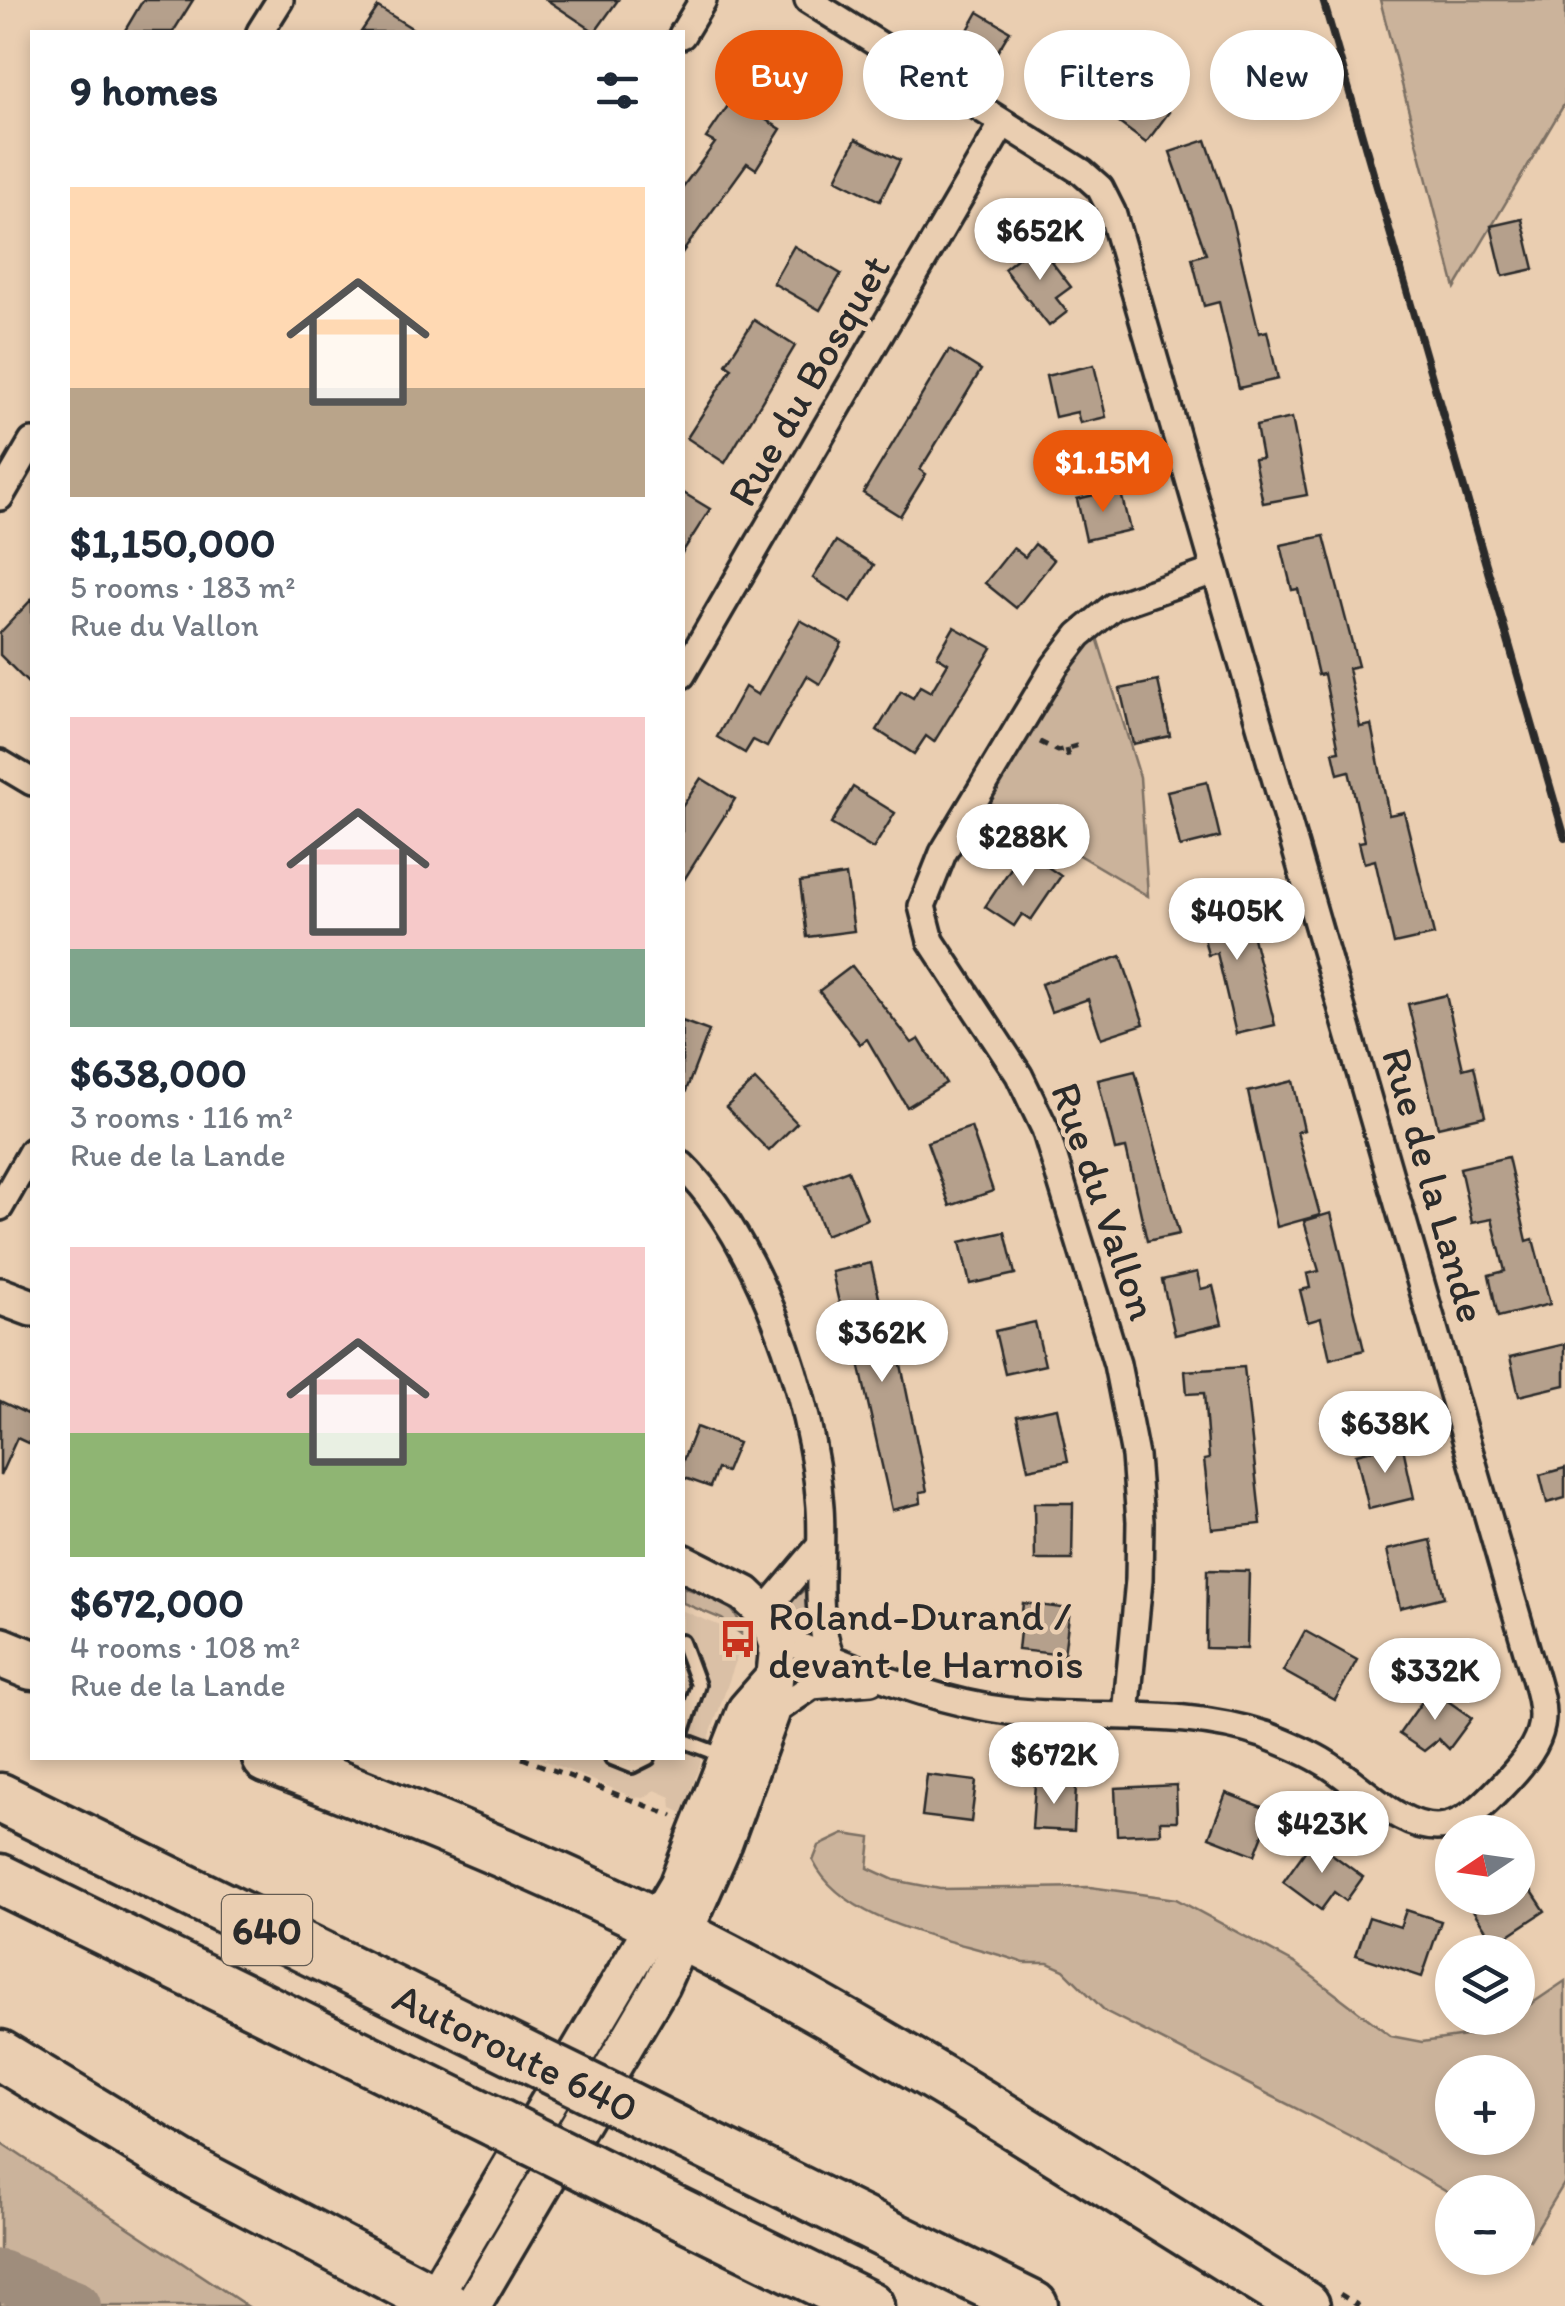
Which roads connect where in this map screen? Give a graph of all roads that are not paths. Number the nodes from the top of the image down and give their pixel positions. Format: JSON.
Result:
{"nodes":[{"id":1,"x":280,"y":0,"type":"edge"},
{"id":2,"x":703,"y":0,"type":"edge"},
{"id":3,"x":808,"y":0,"type":"edge"},
{"id":4,"x":261,"y":30,"type":"edge"},
{"id":5,"x":685,"y":30,"type":"edge"},
{"id":6,"x":1002,"y":124,"type":"junction"},
{"id":7,"x":30,"y":445,"type":"edge"},
{"id":8,"x":0,"y":496,"type":"edge"},
{"id":9,"x":1214,"y":571,"type":"junction"},
{"id":10,"x":685,"y":671,"type":"edge"},
{"id":11,"x":0,"y":763,"type":"edge"},
{"id":12,"x":30,"y":781,"type":"edge"},
{"id":13,"x":30,"y":1154,"type":"edge"},
{"id":14,"x":685,"y":1169,"type":"edge"},
{"id":15,"x":0,"y":1207,"type":"edge"},
{"id":16,"x":0,"y":1296,"type":"edge"},
{"id":17,"x":30,"y":1307,"type":"edge"},
{"id":18,"x":820,"y":1548,"type":"junction"},
{"id":19,"x":685,"y":1564,"type":"edge"},
{"id":20,"x":771,"y":1625,"type":"junction"},
{"id":21,"x":685,"y":1650,"type":"edge"},
{"id":22,"x":0,"y":1652,"type":"edge"},
{"id":23,"x":831,"y":1658,"type":"junction"},
{"id":24,"x":30,"y":1664,"type":"edge"},
{"id":25,"x":774,"y":1677,"type":"junction"},
{"id":26,"x":882,"y":1682,"type":"junction"},
{"id":27,"x":698,"y":1685,"type":"junction"},
{"id":28,"x":685,"y":1690,"type":"edge"},
{"id":29,"x":771,"y":1714,"type":"junction"},
{"id":30,"x":1126,"y":1715,"type":"junction"},
{"id":31,"x":685,"y":1727,"type":"edge"},
{"id":32,"x":685,"y":1738,"type":"edge"},
{"id":33,"x":728,"y":1758,"type":"junction"},
{"id":34,"x":272,"y":1760,"type":"edge"},
{"id":35,"x":0,"y":1798,"type":"edge"},
{"id":36,"x":0,"y":1878,"type":"edge"},
{"id":37,"x":669,"y":1930,"type":"junction"},
{"id":38,"x":0,"y":2056,"type":"edge"},
{"id":39,"x":352,"y":2258,"type":"junction"},
{"id":40,"x":445,"y":2304,"type":"edge"},
{"id":41,"x":375,"y":2306,"type":"edge"},
{"id":42,"x":869,"y":2306,"type":"edge"},
{"id":43,"x":1033,"y":2306,"type":"edge"},
{"id":44,"x":1305,"y":2306,"type":"edge"}],
"edges":[{"from":1,"to":4,"type":"street"},
{"from":2,"to":5,"type":"street"},
{"from":3,"to":6,"type":"street","name":"Rue de la Lande"},
{"from":6,"to":9,"type":"street","name":"Rue de la Lande"},
{"from":6,"to":10,"type":"street","name":"Rue du Bosquet"},
{"from":7,"to":8,"type":"street"},
{"from":9,"to":30,"type":"street","name":"Rue du Vallon"},
{"from":9,"to":30,"type":"street","name":"Rue de la Lande"},
{"from":11,"to":12,"type":"street"},
{"from":13,"to":15,"type":"street"},
{"from":14,"to":18,"type":"street"},
{"from":16,"to":17,"type":"street"},
{"from":18,"to":20,"type":"street"},
{"from":18,"to":23,"type":"street"},
{"from":19,"to":20,"type":"street"},
{"from":20,"to":23,"type":"street","name":"Rue de la Lande"},
{"from":20,"to":25,"type":"street"},
{"from":21,"to":27,"type":"lane"},
{"from":22,"to":24,"type":"highway"},
{"from":23,"to":26,"type":"street","name":"Rue de la Lande"},
{"from":25,"to":29,"type":"street"},
{"from":25,"to":33,"type":"street"},
{"from":26,"to":29,"type":"street","name":"Rue de la Lande"},
{"from":26,"to":30,"type":"street","name":"Rue de la Lande"},
{"from":27,"to":28,"type":"lane"},
{"from":27,"to":31,"type":"lane"},
{"from":29,"to":37,"type":"street"},
{"from":32,"to":33,"type":"lane"},
{"from":33,"to":37,"type":"street"},
{"from":34,"to":37,"type":"highway"},
{"from":35,"to":43,"type":"highway","name":"Autoroute 640","number":"640","bridge":true},
{"from":36,"to":42,"type":"highway","name":"Autoroute 640","number":"640","bridge":true},
{"from":37,"to":40,"type":"street"},
{"from":37,"to":44,"type":"highway"},
{"from":38,"to":39,"type":"highway"},
{"from":39,"to":40,"type":"highway"},
{"from":39,"to":41,"type":"highway"}]}
